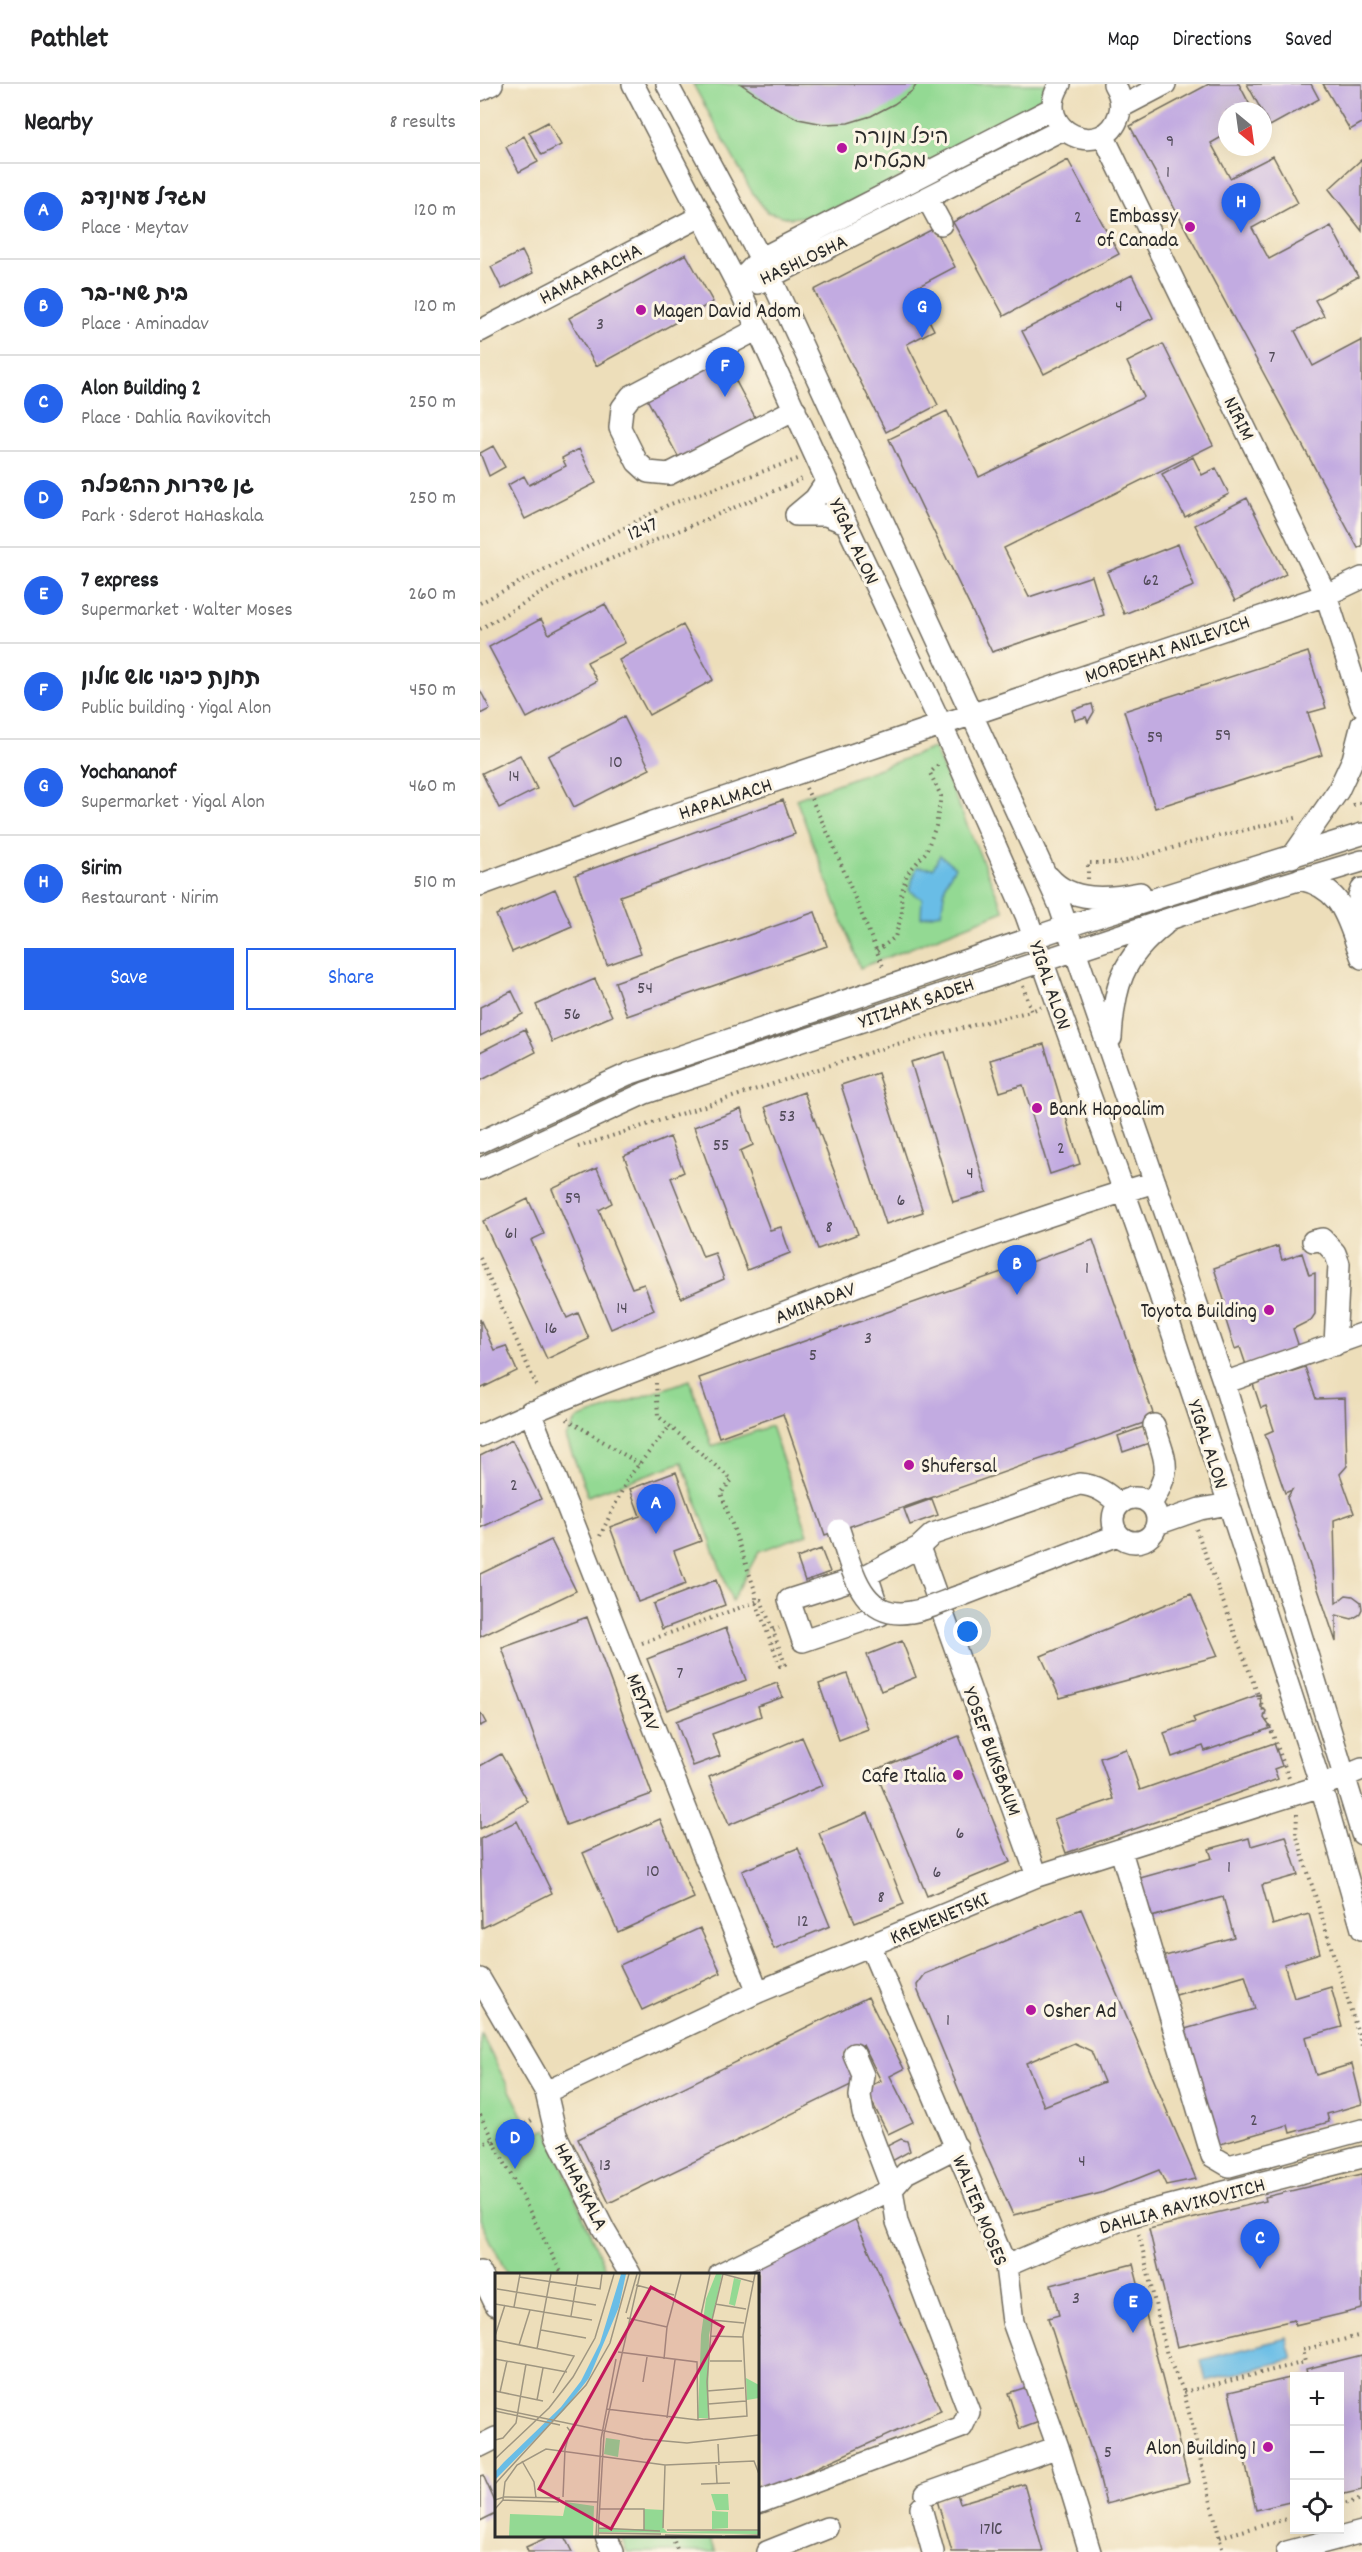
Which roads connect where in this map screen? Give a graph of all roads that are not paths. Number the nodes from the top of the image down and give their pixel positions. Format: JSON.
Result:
{"nodes":[{"id":1,"x":492,"y":84,"type":"edge"},
{"id":2,"x":633,"y":84,"type":"edge"},
{"id":3,"x":667,"y":84,"type":"edge"},
{"id":4,"x":1060,"y":84,"type":"edge"},
{"id":5,"x":1114,"y":84,"type":"edge"},
{"id":6,"x":1165,"y":84,"type":"edge"},
{"id":7,"x":480,"y":90,"type":"edge"},
{"id":8,"x":1121,"y":107,"type":"junction"},
{"id":9,"x":1053,"y":108,"type":"junction"},
{"id":10,"x":1063,"y":129,"type":"junction"},
{"id":11,"x":1102,"y":135,"type":"junction"},
{"id":12,"x":927,"y":198,"type":"junction"},
{"id":13,"x":701,"y":216,"type":"junction"},
{"id":14,"x":941,"y":224,"type":"dead end"},
{"id":15,"x":745,"y":229,"type":"junction"},
{"id":16,"x":798,"y":241,"type":"junction"},
{"id":17,"x":760,"y":258,"type":"junction"},
{"id":18,"x":771,"y":278,"type":"junction"},
{"id":19,"x":737,"y":284,"type":"junction"},
{"id":20,"x":758,"y":329,"type":"junction"},
{"id":21,"x":480,"y":331,"type":"edge"},
{"id":22,"x":795,"y":409,"type":"junction"},
{"id":23,"x":822,"y":468,"type":"junction"},
{"id":24,"x":846,"y":523,"type":"junction"},
{"id":25,"x":1362,"y":578,"type":"edge"},
{"id":26,"x":1326,"y":595,"type":"junction"},
{"id":27,"x":1362,"y":706,"type":"edge"},
{"id":28,"x":971,"y":714,"type":"junction"},
{"id":29,"x":942,"y":724,"type":"junction"},
{"id":30,"x":1362,"y":724,"type":"edge"},
{"id":31,"x":1362,"y":834,"type":"edge"},
{"id":32,"x":1292,"y":856,"type":"junction"},
{"id":33,"x":1362,"y":861,"type":"edge"},
{"id":34,"x":1047,"y":876,"type":"junction"},
{"id":35,"x":1300,"y":879,"type":"junction"},
{"id":36,"x":1208,"y":881,"type":"junction"},
{"id":37,"x":480,"y":885,"type":"edge"},
{"id":38,"x":1362,"y":889,"type":"edge"},
{"id":39,"x":1362,"y":914,"type":"edge"},
{"id":40,"x":1178,"y":916,"type":"junction"},
{"id":41,"x":1068,"y":926,"type":"junction"},
{"id":42,"x":1035,"y":937,"type":"junction"},
{"id":43,"x":1076,"y":949,"type":"junction"},
{"id":44,"x":1362,"y":958,"type":"edge"},
{"id":45,"x":1042,"y":959,"type":"junction"},
{"id":46,"x":1110,"y":1048,"type":"junction"},
{"id":47,"x":480,"y":1142,"type":"edge"},
{"id":48,"x":480,"y":1168,"type":"edge"},
{"id":49,"x":1155,"y":1182,"type":"junction"},
{"id":50,"x":1124,"y":1191,"type":"junction"},
{"id":51,"x":1313,"y":1241,"type":"dead end"},
{"id":52,"x":1362,"y":1334,"type":"edge"},
{"id":53,"x":1335,"y":1345,"type":"junction"},
{"id":54,"x":1224,"y":1383,"type":"junction"},
{"id":55,"x":538,"y":1409,"type":"junction"},
{"id":56,"x":1154,"y":1425,"type":"dead end"},
{"id":57,"x":480,"y":1436,"type":"edge"},
{"id":58,"x":1119,"y":1504,"type":"junction"},
{"id":59,"x":1229,"y":1504,"type":"junction"},
{"id":60,"x":1154,"y":1514,"type":"junction"},
{"id":61,"x":839,"y":1530,"type":"dead end"},
{"id":62,"x":1118,"y":1536,"type":"junction"},
{"id":63,"x":920,"y":1547,"type":"junction"},
{"id":64,"x":867,"y":1575,"type":"junction"},
{"id":65,"x":1354,"y":1772,"type":"edge"},
{"id":66,"x":1321,"y":1786,"type":"junction"},
{"id":67,"x":1362,"y":1834,"type":"edge"},
{"id":68,"x":1121,"y":1851,"type":"junction"},
{"id":69,"x":1037,"y":1876,"type":"junction"},
{"id":70,"x":1362,"y":1929,"type":"edge"},
{"id":71,"x":870,"y":1945,"type":"junction"},
{"id":72,"x":480,"y":1979,"type":"edge"},
{"id":73,"x":758,"y":1992,"type":"junction"},
{"id":74,"x":854,"y":2054,"type":"dead end"},
{"id":75,"x":548,"y":2101,"type":"junction"},
{"id":76,"x":1362,"y":2130,"type":"edge"},
{"id":77,"x":957,"y":2147,"type":"junction"},
{"id":78,"x":1362,"y":2157,"type":"edge"},
{"id":79,"x":892,"y":2189,"type":"junction"},
{"id":80,"x":1006,"y":2266,"type":"junction"},
{"id":81,"x":480,"y":2272,"type":"edge"},
{"id":82,"x":629,"y":2273,"type":"edge"},
{"id":83,"x":722,"y":2273,"type":"edge"},
{"id":84,"x":495,"y":2303,"type":"edge"},
{"id":85,"x":495,"y":2438,"type":"edge"},
{"id":86,"x":480,"y":2446,"type":"edge"},
{"id":87,"x":1058,"y":2447,"type":"junction"},
{"id":88,"x":759,"y":2503,"type":"edge"},
{"id":89,"x":827,"y":2528,"type":"dead end"},
{"id":90,"x":1362,"y":2532,"type":"edge"},
{"id":91,"x":607,"y":2537,"type":"edge"},
{"id":92,"x":613,"y":2552,"type":"edge"},
{"id":93,"x":767,"y":2552,"type":"edge"},
{"id":94,"x":933,"y":2552,"type":"edge"},
{"id":95,"x":1090,"y":2552,"type":"edge"},
{"id":96,"x":1287,"y":2552,"type":"edge"}],
"edges":[{"from":1,"to":7,"type":"street"},
{"from":2,"to":13,"type":"street","name":"YIGAL ALON"},
{"from":3,"to":15,"type":"street","name":"YIGAL ALON"},
{"from":4,"to":9,"type":"street"},
{"from":5,"to":8,"type":"street"},
{"from":6,"to":8,"type":"street"},
{"from":8,"to":11,"type":"street"},
{"from":9,"to":10,"type":"street"},
{"from":9,"to":16,"type":"street","name":"HASHLOSHA"},
{"from":10,"to":11,"type":"street"},
{"from":10,"to":12,"type":"street","name":"HASHLOSHA"},
{"from":11,"to":26,"type":"street","name":"NIRIM"},
{"from":12,"to":14,"type":"street"},
{"from":12,"to":18,"type":"street","name":"HASHLOSHA"},
{"from":13,"to":19,"type":"street","name":"YIGAL ALON"},
{"from":13,"to":21,"type":"street","name":"HAMAARACHA"},
{"from":15,"to":16,"type":"street"},
{"from":15,"to":17,"type":"street","name":"YIGAL ALON"},
{"from":16,"to":17,"type":"street","name":"HASHLOSHA"},
{"from":17,"to":18,"type":"street","name":"YIGAL ALON"},
{"from":17,"to":19,"type":"street","name":"HASHLOSHA"},
{"from":18,"to":19,"type":"street","name":"HASHLOSHA"},
{"from":18,"to":28,"type":"street","name":"YIGAL ALON"},
{"from":19,"to":20,"type":"street","name":"YIGAL ALON"},
{"from":20,"to":22,"type":"street","name":"YIGAL ALON"},
{"from":20,"to":22,"type":"street"},
{"from":22,"to":23,"type":"street","name":"YIGAL ALON"},
{"from":23,"to":24,"type":"street","name":"YIGAL ALON"},
{"from":23,"to":24,"type":"street"},
{"from":24,"to":29,"type":"street","name":"YIGAL ALON"},
{"from":25,"to":26,"type":"street","name":"MORDEHAI ANILEVICH"},
{"from":26,"to":27,"type":"street","name":"NIRIM"},
{"from":26,"to":28,"type":"street","name":"MORDEHAI ANILEVICH"},
{"from":28,"to":29,"type":"street","name":"HAPALMACH"},
{"from":28,"to":34,"type":"street","name":"YIGAL ALON"},
{"from":29,"to":37,"type":"street","name":"HAPALMACH"},
{"from":29,"to":42,"type":"street","name":"YIGAL ALON"},
{"from":30,"to":32,"type":"street"},
{"from":31,"to":32,"type":"street","name":"YITZHAK SADEH"},
{"from":32,"to":36,"type":"street","name":"YITZHAK SADEH"},
{"from":33,"to":35,"type":"street","name":"YITZHAK SADEH"},
{"from":34,"to":36,"type":"street"},
{"from":34,"to":41,"type":"street","name":"YIGAL ALON"},
{"from":35,"to":40,"type":"street","name":"YITZHAK SADEH"},
{"from":35,"to":44,"type":"street"},
{"from":36,"to":41,"type":"street","name":"YITZHAK SADEH"},
{"from":38,"to":39,"type":"street"},
{"from":40,"to":43,"type":"street","name":"YITZHAK SADEH"},
{"from":40,"to":46,"type":"street"},
{"from":41,"to":42,"type":"street","name":"YITZHAK SADEH"},
{"from":41,"to":43,"type":"street","name":"YIGAL ALON"},
{"from":42,"to":45,"type":"street","name":"YIGAL ALON"},
{"from":42,"to":47,"type":"street","name":"YITZHAK SADEH"},
{"from":43,"to":45,"type":"street","name":"YITZHAK SADEH"},
{"from":43,"to":46,"type":"street","name":"YIGAL ALON"},
{"from":45,"to":48,"type":"street","name":"YITZHAK SADEH"},
{"from":45,"to":50,"type":"street","name":"YIGAL ALON"},
{"from":46,"to":49,"type":"street","name":"YIGAL ALON"},
{"from":49,"to":50,"type":"street","name":"AMINADAV"},
{"from":49,"to":54,"type":"street","name":"YIGAL ALON"},
{"from":50,"to":55,"type":"street","name":"AMINADAV"},
{"from":50,"to":59,"type":"street","name":"YIGAL ALON"},
{"from":51,"to":53,"type":"street"},
{"from":52,"to":53,"type":"street"},
{"from":53,"to":54,"type":"street"},
{"from":54,"to":65,"type":"street","name":"YIGAL ALON"},
{"from":55,"to":57,"type":"street","name":"AMINADAV"},
{"from":55,"to":73,"type":"street","name":"MEYTAV"},
{"from":56,"to":60,"type":"street"},
{"from":58,"to":60,"type":"street"},
{"from":58,"to":62,"type":"street"},
{"from":58,"to":63,"type":"street"},
{"from":59,"to":60,"type":"street"},
{"from":59,"to":66,"type":"street","name":"YIGAL ALON"},
{"from":60,"to":62,"type":"street"},
{"from":61,"to":62,"type":"street","bridge":true},
{"from":63,"to":64,"type":"street"},
{"from":63,"to":69,"type":"street","name":"YOSEF BUKSBAUM"},
{"from":64,"to":64,"type":"street"},
{"from":65,"to":66,"type":"street","name":"KREMENETSKI"},
{"from":65,"to":67,"type":"street","name":"YIGAL ALON"},
{"from":66,"to":68,"type":"street","name":"KREMENETSKI"},
{"from":66,"to":70,"type":"street","name":"YIGAL ALON"},
{"from":68,"to":69,"type":"street","name":"KREMENETSKI"},
{"from":68,"to":76,"type":"street"},
{"from":69,"to":71,"type":"street","name":"KREMENETSKI"},
{"from":71,"to":73,"type":"street","name":"KREMENETSKI"},
{"from":71,"to":77,"type":"street","name":"WALTER MOSES"},
{"from":72,"to":75,"type":"street","name":"HAHASKALA"},
{"from":73,"to":75,"type":"street","name":"KREMENETSKI"},
{"from":74,"to":79,"type":"street"},
{"from":75,"to":82,"type":"street","name":"HAHASKALA"},
{"from":77,"to":79,"type":"street"},
{"from":77,"to":80,"type":"street","name":"WALTER MOSES"},
{"from":78,"to":80,"type":"street","name":"DAHLIA RAVIKOVITCH"},
{"from":79,"to":83,"type":"street"},
{"from":79,"to":88,"type":"street"},
{"from":80,"to":87,"type":"street","name":"WALTER MOSES"},
{"from":81,"to":84,"type":"street"},
{"from":85,"to":86,"type":"street"},
{"from":87,"to":94,"type":"street"},
{"from":87,"to":95,"type":"street","name":"WALTER MOSES"},
{"from":89,"to":93,"type":"street"},
{"from":90,"to":96,"type":"street"},
{"from":91,"to":92,"type":"street"}]}
